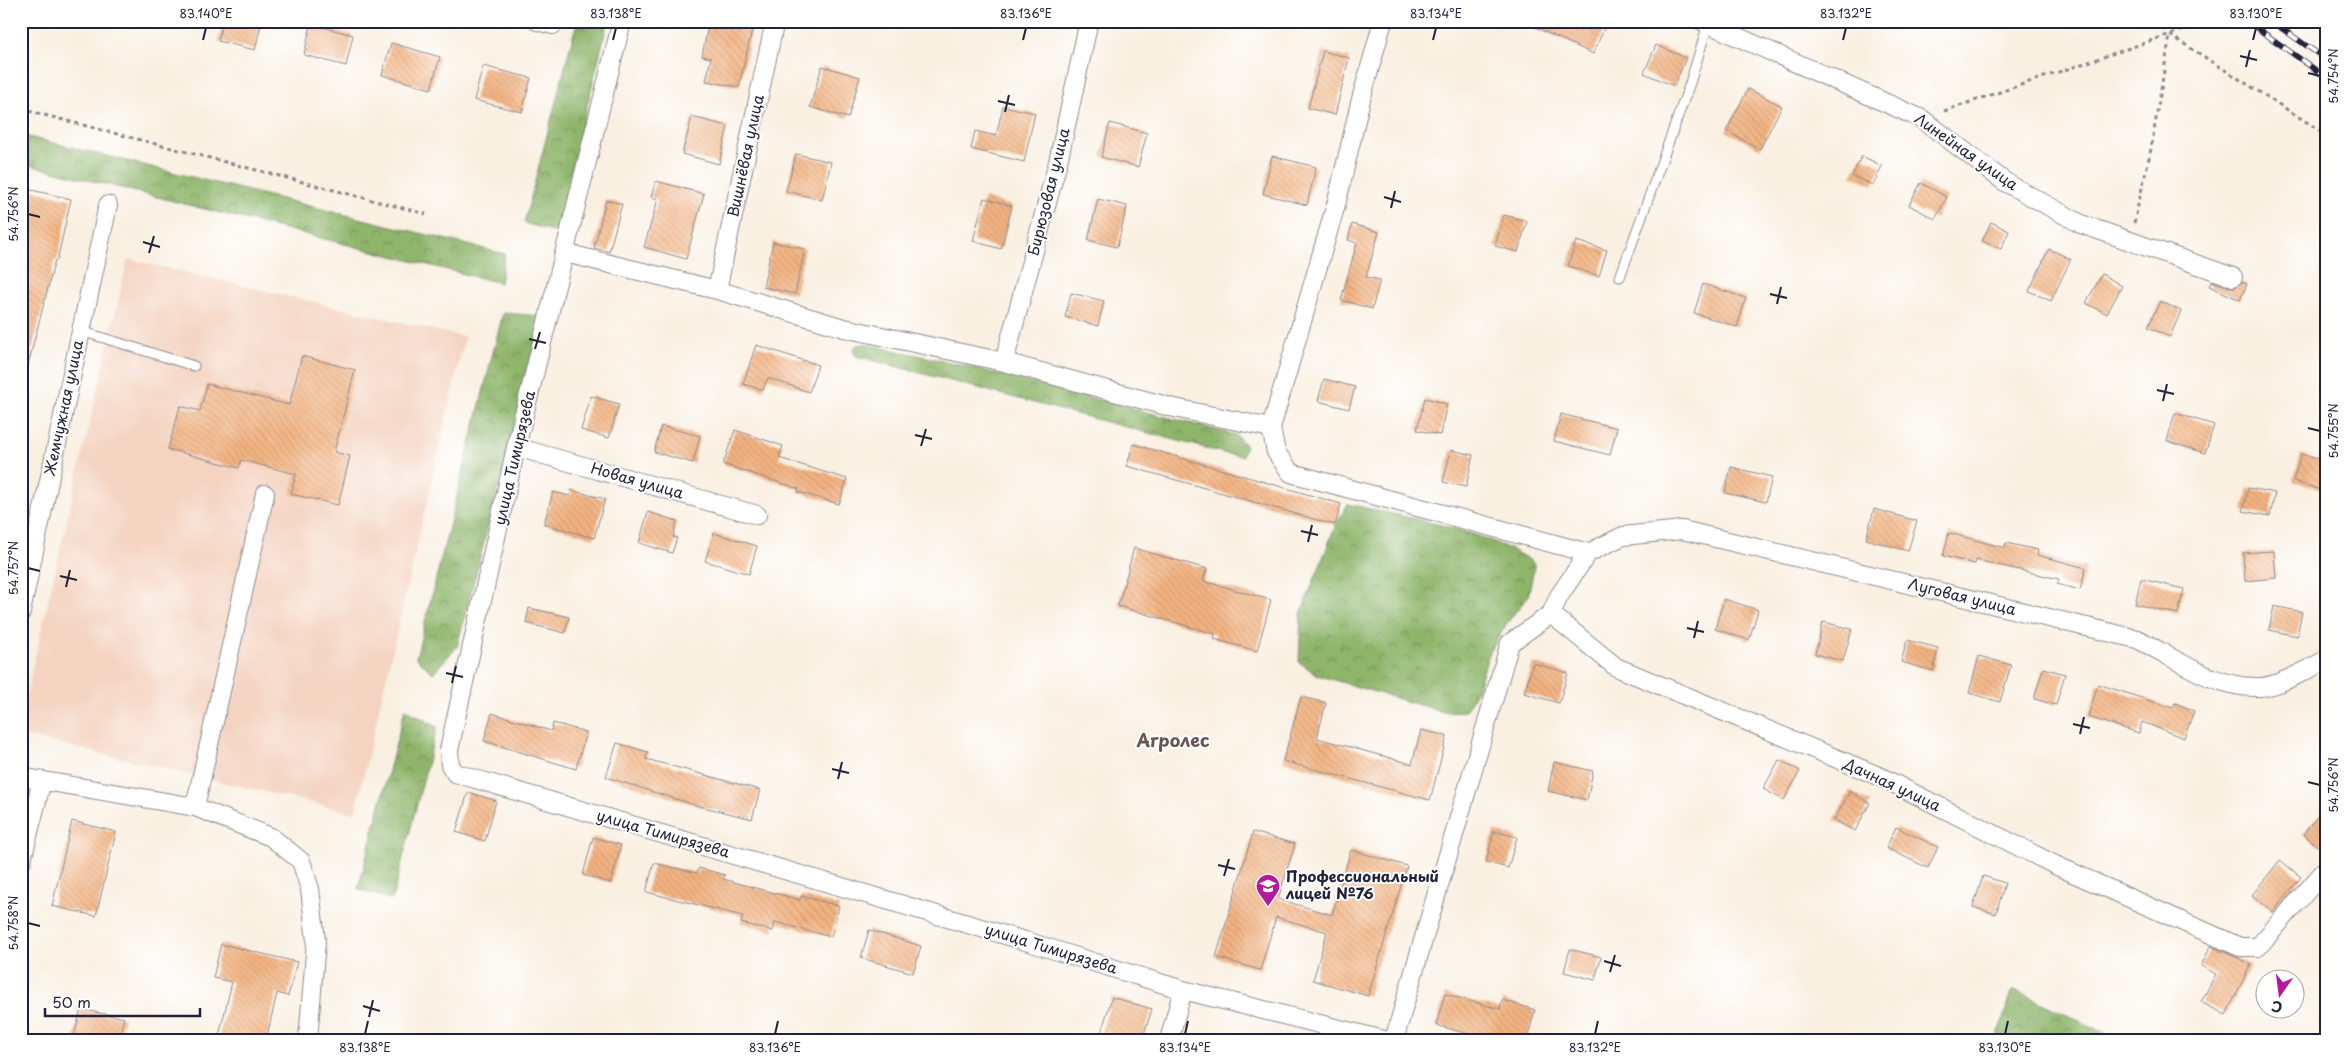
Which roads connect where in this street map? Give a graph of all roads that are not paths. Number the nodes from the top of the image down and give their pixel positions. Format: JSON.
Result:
{"nodes":[{"id":1,"x":622,"y":21,"type":"edge"},
{"id":2,"x":775,"y":21,"type":"edge"},
{"id":3,"x":1089,"y":21,"type":"edge"},
{"id":4,"x":1384,"y":21,"type":"edge"},
{"id":5,"x":1705,"y":23,"type":"edge"},
{"id":6,"x":108,"y":205,"type":"dead end"},
{"id":7,"x":565,"y":253,"type":"junction"},
{"id":8,"x":2233,"y":276,"type":"dead end"},
{"id":9,"x":1620,"y":277,"type":"dead end"},
{"id":10,"x":717,"y":290,"type":"junction"},
{"id":11,"x":80,"y":331,"type":"junction"},
{"id":12,"x":1004,"y":362,"type":"junction"},
{"id":13,"x":194,"y":366,"type":"dead end"},
{"id":14,"x":1271,"y":428,"type":"junction"},
{"id":15,"x":516,"y":447,"type":"junction"},
{"id":16,"x":265,"y":494,"type":"dead end"},
{"id":17,"x":757,"y":515,"type":"dead end"},
{"id":18,"x":1588,"y":553,"type":"junction"},
{"id":19,"x":21,"y":612,"type":"edge"},
{"id":20,"x":1551,"y":614,"type":"junction"},
{"id":21,"x":2327,"y":660,"type":"edge"},
{"id":22,"x":21,"y":777,"type":"edge"},
{"id":23,"x":42,"y":781,"type":"junction"},
{"id":24,"x":195,"y":807,"type":"junction"},
{"id":25,"x":21,"y":863,"type":"edge"},
{"id":26,"x":2327,"y":868,"type":"edge"},
{"id":27,"x":1183,"y":990,"type":"junction"},
{"id":28,"x":308,"y":1040,"type":"edge"},
{"id":29,"x":1169,"y":1040,"type":"edge"},
{"id":30,"x":1384,"y":1040,"type":"edge"},
{"id":31,"x":1394,"y":1040,"type":"edge"}],
"edges":[{"from":1,"to":7,"type":"street","name":"улица Тимирязева"},
{"from":2,"to":10,"type":"street","name":"Вишнёвая улица"},
{"from":3,"to":12,"type":"street","name":"Бирюзовая улица"},
{"from":4,"to":14,"type":"street"},
{"from":5,"to":8,"type":"street","name":"Линейная улица"},
{"from":5,"to":9,"type":"lane"},
{"from":6,"to":11,"type":"street","name":"Жемчужная улица"},
{"from":7,"to":10,"type":"street"},
{"from":7,"to":15,"type":"street","name":"улица Тимирязева"},
{"from":10,"to":12,"type":"street"},
{"from":11,"to":13,"type":"lane"},
{"from":11,"to":19,"type":"street","name":"Жемчужная улица"},
{"from":12,"to":14,"type":"street"},
{"from":14,"to":18,"type":"street"},
{"from":15,"to":17,"type":"street","name":"Новая улица"},
{"from":15,"to":27,"type":"street","name":"улица Тимирязева"},
{"from":16,"to":24,"type":"street"},
{"from":18,"to":20,"type":"street"},
{"from":18,"to":21,"type":"street","name":"Луговая улица"},
{"from":20,"to":26,"type":"street","name":"Дачная улица"},
{"from":20,"to":31,"type":"street"},
{"from":22,"to":23,"type":"street"},
{"from":23,"to":24,"type":"street"},
{"from":23,"to":25,"type":"street"},
{"from":24,"to":28,"type":"street"},
{"from":27,"to":29,"type":"street"},
{"from":27,"to":30,"type":"street","name":"улица Тимирязева"}]}
